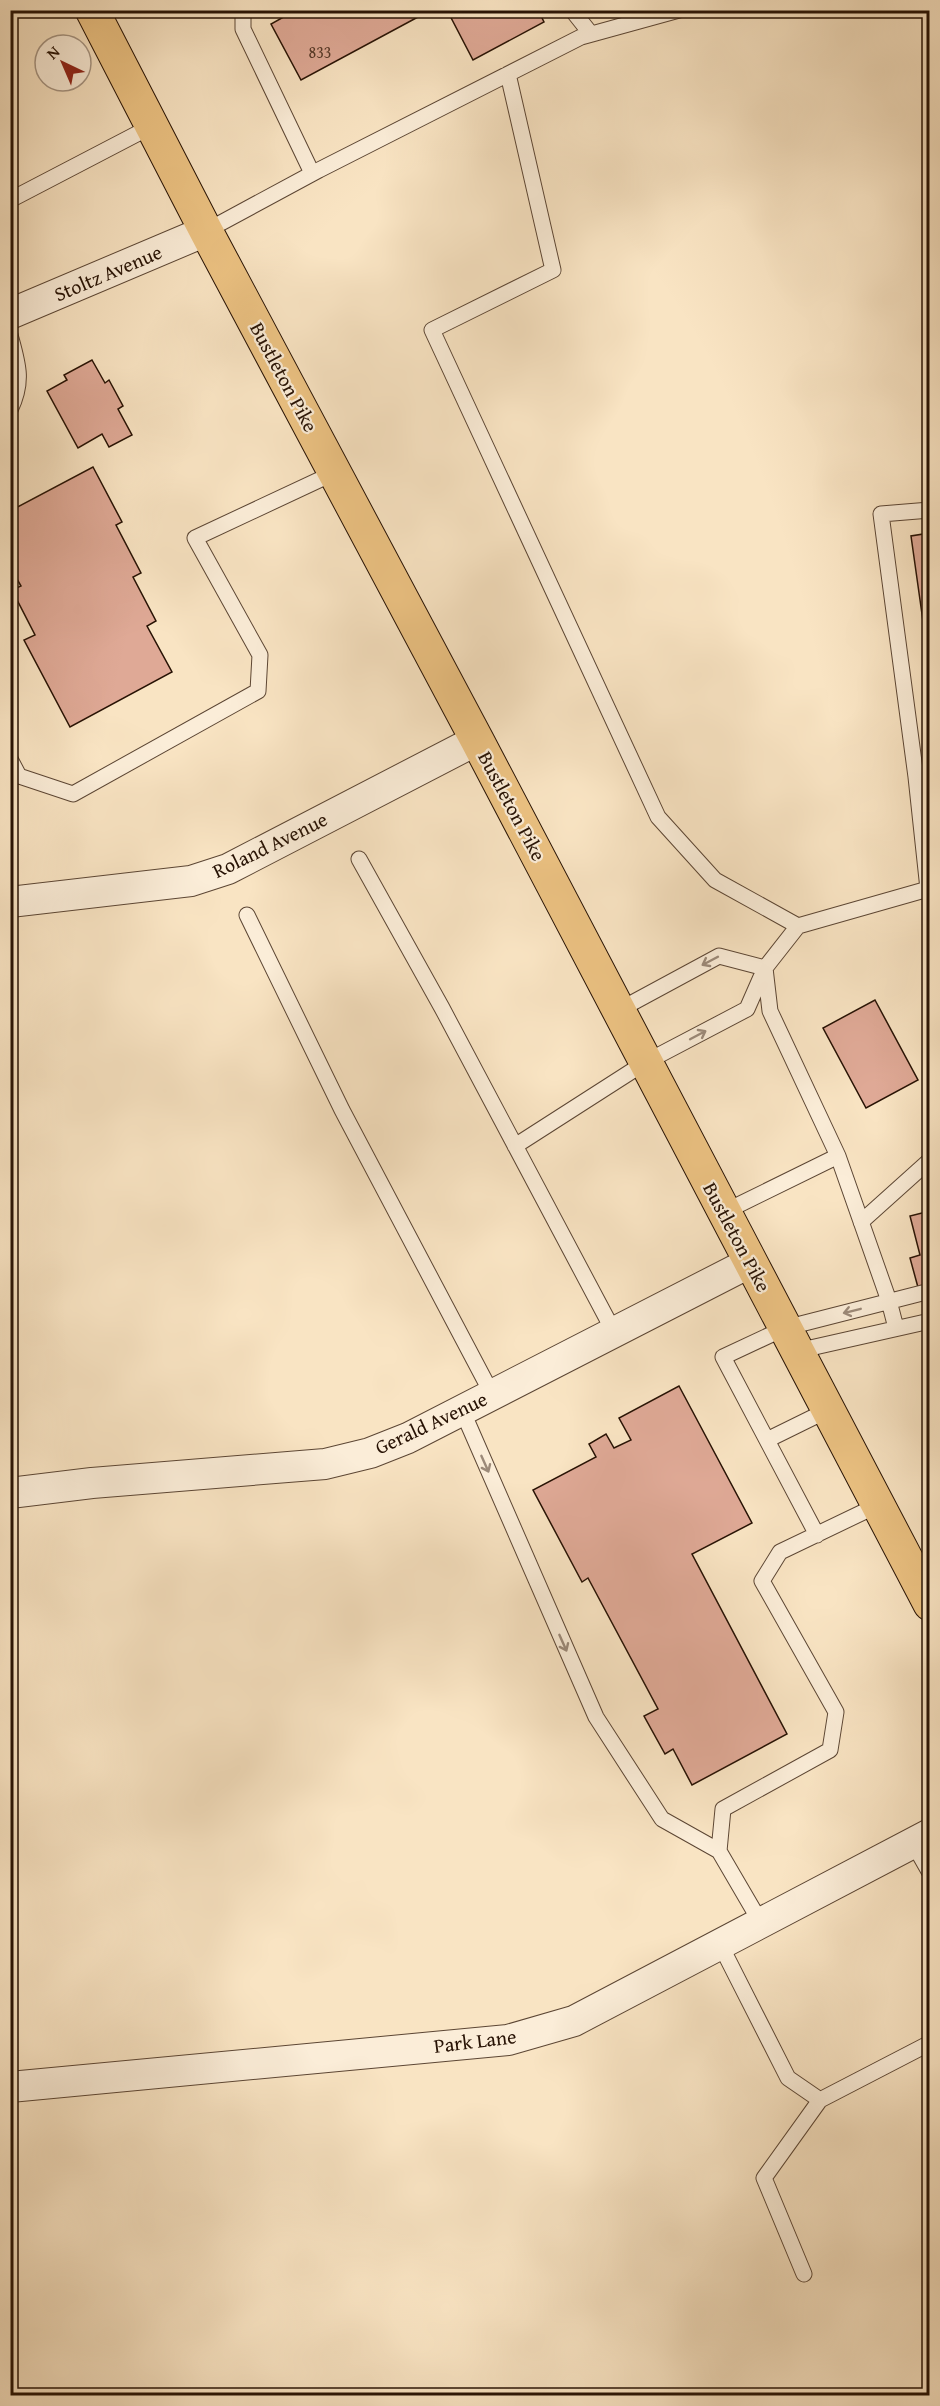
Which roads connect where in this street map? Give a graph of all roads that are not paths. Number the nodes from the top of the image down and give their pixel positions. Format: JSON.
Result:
{"nodes":[{"id":1,"x":92,"y":10,"type":"edge"},
{"id":2,"x":243,"y":10,"type":"edge"},
{"id":3,"x":572,"y":10,"type":"edge"},
{"id":4,"x":679,"y":10,"type":"edge"},
{"id":5,"x":591,"y":34,"type":"junction"},
{"id":6,"x":508,"y":74,"type":"junction"},
{"id":7,"x":152,"y":126,"type":"junction"},
{"id":8,"x":312,"y":173,"type":"junction"},
{"id":9,"x":10,"y":200,"type":"edge"},
{"id":10,"x":206,"y":231,"type":"junction"},
{"id":11,"x":10,"y":314,"type":"edge"},
{"id":12,"x":10,"y":335,"type":"edge"},
{"id":13,"x":10,"y":410,"type":"edge"},
{"id":14,"x":336,"y":472,"type":"junction"},
{"id":15,"x":930,"y":510,"type":"edge"},
{"id":16,"x":477,"y":740,"type":"junction"},
{"id":17,"x":10,"y":759,"type":"edge"},
{"id":18,"x":359,"y":859,"type":"dead end"},
{"id":19,"x":929,"y":893,"type":"edge"},
{"id":20,"x":10,"y":902,"type":"edge"},
{"id":21,"x":247,"y":915,"type":"dead end"},
{"id":22,"x":798,"y":927,"type":"junction"},
{"id":23,"x":765,"y":968,"type":"junction"},
{"id":24,"x":619,"y":1010,"type":"junction"},
{"id":25,"x":646,"y":1062,"type":"junction"},
{"id":26,"x":515,"y":1146,"type":"junction"},
{"id":27,"x":838,"y":1156,"type":"junction"},
{"id":28,"x":930,"y":1160,"type":"edge"},
{"id":29,"x":724,"y":1212,"type":"junction"},
{"id":30,"x":861,"y":1222,"type":"junction"},
{"id":31,"x":751,"y":1262,"type":"junction"},
{"id":32,"x":930,"y":1291,"type":"edge"},
{"id":33,"x":889,"y":1301,"type":"junction"},
{"id":34,"x":930,"y":1321,"type":"edge"},
{"id":35,"x":896,"y":1328,"type":"junction"},
{"id":36,"x":614,"y":1332,"type":"junction"},
{"id":37,"x":791,"y":1339,"type":"junction"},
{"id":38,"x":492,"y":1394,"type":"junction"},
{"id":39,"x":462,"y":1410,"type":"junction"},
{"id":40,"x":828,"y":1410,"type":"junction"},
{"id":41,"x":767,"y":1440,"type":"junction"},
{"id":42,"x":10,"y":1493,"type":"edge"},
{"id":43,"x":878,"y":1505,"type":"junction"},
{"id":44,"x":816,"y":1535,"type":"junction"},
{"id":45,"x":926,"y":1587,"type":"edge"},
{"id":46,"x":921,"y":1838,"type":"edge"},
{"id":47,"x":719,"y":1851,"type":"junction"},
{"id":48,"x":930,"y":1873,"type":"edge"},
{"id":49,"x":761,"y":1923,"type":"junction"},
{"id":50,"x":720,"y":1944,"type":"junction"},
{"id":51,"x":930,"y":2043,"type":"edge"},
{"id":52,"x":10,"y":2087,"type":"edge"},
{"id":53,"x":820,"y":2100,"type":"junction"},
{"id":54,"x":804,"y":2274,"type":"dead end"}],
"edges":[{"from":1,"to":7,"type":"main road","name":"Bustleton Pike"},
{"from":2,"to":8,"type":"lane"},
{"from":3,"to":5,"type":"lane"},
{"from":4,"to":5,"type":"lane"},
{"from":5,"to":6,"type":"lane"},
{"from":6,"to":8,"type":"lane"},
{"from":6,"to":22,"type":"lane"},
{"from":7,"to":9,"type":"lane"},
{"from":7,"to":10,"type":"main road","name":"Bustleton Pike"},
{"from":8,"to":10,"type":"lane"},
{"from":10,"to":11,"type":"street","name":"Stoltz Avenue"},
{"from":10,"to":14,"type":"main road","name":"Bustleton Pike"},
{"from":12,"to":13,"type":"lane"},
{"from":14,"to":16,"type":"main road","name":"Bustleton Pike"},
{"from":14,"to":17,"type":"lane"},
{"from":15,"to":19,"type":"lane"},
{"from":16,"to":20,"type":"street","name":"Roland Avenue"},
{"from":16,"to":24,"type":"main road","name":"Bustleton Pike"},
{"from":18,"to":26,"type":"lane"},
{"from":19,"to":22,"type":"lane"},
{"from":21,"to":38,"type":"lane"},
{"from":22,"to":23,"type":"lane"},
{"from":23,"to":24,"type":"lane","one_way":true},
{"from":25,"to":23,"type":"lane","one_way":true},
{"from":23,"to":27,"type":"lane"},
{"from":24,"to":25,"type":"main road","name":"Bustleton Pike"},
{"from":25,"to":26,"type":"lane"},
{"from":25,"to":29,"type":"main road","name":"Bustleton Pike"},
{"from":26,"to":36,"type":"lane"},
{"from":27,"to":29,"type":"lane"},
{"from":27,"to":30,"type":"lane"},
{"from":28,"to":30,"type":"lane"},
{"from":29,"to":31,"type":"main road","name":"Bustleton Pike"},
{"from":30,"to":33,"type":"lane"},
{"from":31,"to":36,"type":"street","name":"Gerald Avenue"},
{"from":31,"to":37,"type":"main road","name":"Bustleton Pike"},
{"from":32,"to":33,"type":"lane"},
{"from":33,"to":35,"type":"lane"},
{"from":33,"to":37,"type":"lane","one_way":true},
{"from":34,"to":35,"type":"lane"},
{"from":35,"to":37,"type":"lane"},
{"from":36,"to":38,"type":"street","name":"Gerald Avenue"},
{"from":37,"to":40,"type":"main road","name":"Bustleton Pike"},
{"from":37,"to":41,"type":"lane"},
{"from":38,"to":39,"type":"street","name":"Gerald Avenue"},
{"from":39,"to":42,"type":"street","name":"Gerald Avenue"},
{"from":39,"to":47,"type":"lane","one_way":true},
{"from":40,"to":41,"type":"lane"},
{"from":40,"to":43,"type":"main road","name":"Bustleton Pike"},
{"from":41,"to":44,"type":"lane"},
{"from":43,"to":44,"type":"lane"},
{"from":43,"to":45,"type":"main road","name":"Bustleton Pike"},
{"from":44,"to":47,"type":"lane"},
{"from":46,"to":48,"type":"lane"},
{"from":46,"to":49,"type":"street","name":"Park Lane"},
{"from":47,"to":49,"type":"lane"},
{"from":49,"to":50,"type":"street","name":"Park Lane"},
{"from":50,"to":52,"type":"street","name":"Park Lane"},
{"from":50,"to":53,"type":"lane"},
{"from":51,"to":53,"type":"lane"},
{"from":53,"to":54,"type":"lane"}]}
